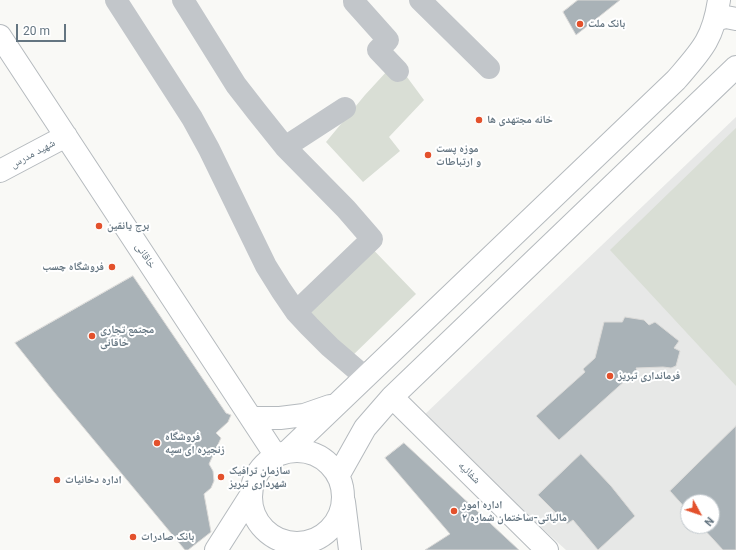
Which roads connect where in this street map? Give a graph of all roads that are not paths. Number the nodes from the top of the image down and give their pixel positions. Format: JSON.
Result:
{"nodes":[{"id":1,"x":116,"y":0,"type":"edge"},
{"id":2,"x":183,"y":0,"type":"edge"},
{"id":3,"x":420,"y":0,"type":"edge"},
{"id":4,"x":354,"y":2,"type":"edge"},
{"id":5,"x":723,"y":13,"type":"edge"},
{"id":6,"x":0,"y":36,"type":"edge"},
{"id":7,"x":736,"y":67,"type":"edge"},
{"id":8,"x":489,"y":68,"type":"dead end"},
{"id":9,"x":398,"y":71,"type":"dead end"},
{"id":10,"x":345,"y":108,"type":"dead end"},
{"id":11,"x":66,"y":136,"type":"junction"},
{"id":12,"x":285,"y":147,"type":"junction"},
{"id":13,"x":0,"y":171,"type":"edge"},
{"id":14,"x":296,"y":312,"type":"junction"},
{"id":15,"x":365,"y":377,"type":"junction"},
{"id":16,"x":392,"y":397,"type":"junction"},
{"id":17,"x":338,"y":402,"type":"junction"},
{"id":18,"x":252,"y":418,"type":"junction"},
{"id":19,"x":282,"y":454,"type":"junction"},
{"id":20,"x":338,"y":476,"type":"junction"},
{"id":21,"x":251,"y":495,"type":"junction"},
{"id":22,"x":343,"y":499,"type":"junction"},
{"id":23,"x":216,"y":550,"type":"edge"},
{"id":24,"x":350,"y":550,"type":"edge"},
{"id":25,"x":547,"y":550,"type":"edge"}],
"edges":[{"from":1,"to":14,"type":"street"},
{"from":2,"to":12,"type":"street"},
{"from":3,"to":8,"type":"street"},
{"from":4,"to":9,"type":"street"},
{"from":5,"to":15,"type":"main road"},
{"from":6,"to":11,"type":"main road","name":"خاقانی"},
{"from":7,"to":16,"type":"main road"},
{"from":10,"to":12,"type":"street"},
{"from":11,"to":13,"type":"main road","name":"شهید مدرس"},
{"from":11,"to":18,"type":"main road","name":"خاقانی"},
{"from":12,"to":14,"type":"street"},
{"from":14,"to":15,"type":"street"},
{"from":15,"to":17,"type":"main road"},
{"from":16,"to":20,"type":"main road"},
{"from":16,"to":25,"type":"main road","name":"شفائیه"},
{"from":17,"to":18,"type":"main road"},
{"from":17,"to":19,"type":"main road"},
{"from":18,"to":19,"type":"main road","name":"خاقانی"},
{"from":19,"to":20,"type":"main road"},
{"from":19,"to":21,"type":"main road"},
{"from":20,"to":22,"type":"main road"},
{"from":21,"to":22,"type":"main road"},
{"from":21,"to":23,"type":"main road"},
{"from":22,"to":24,"type":"main road"}]}
